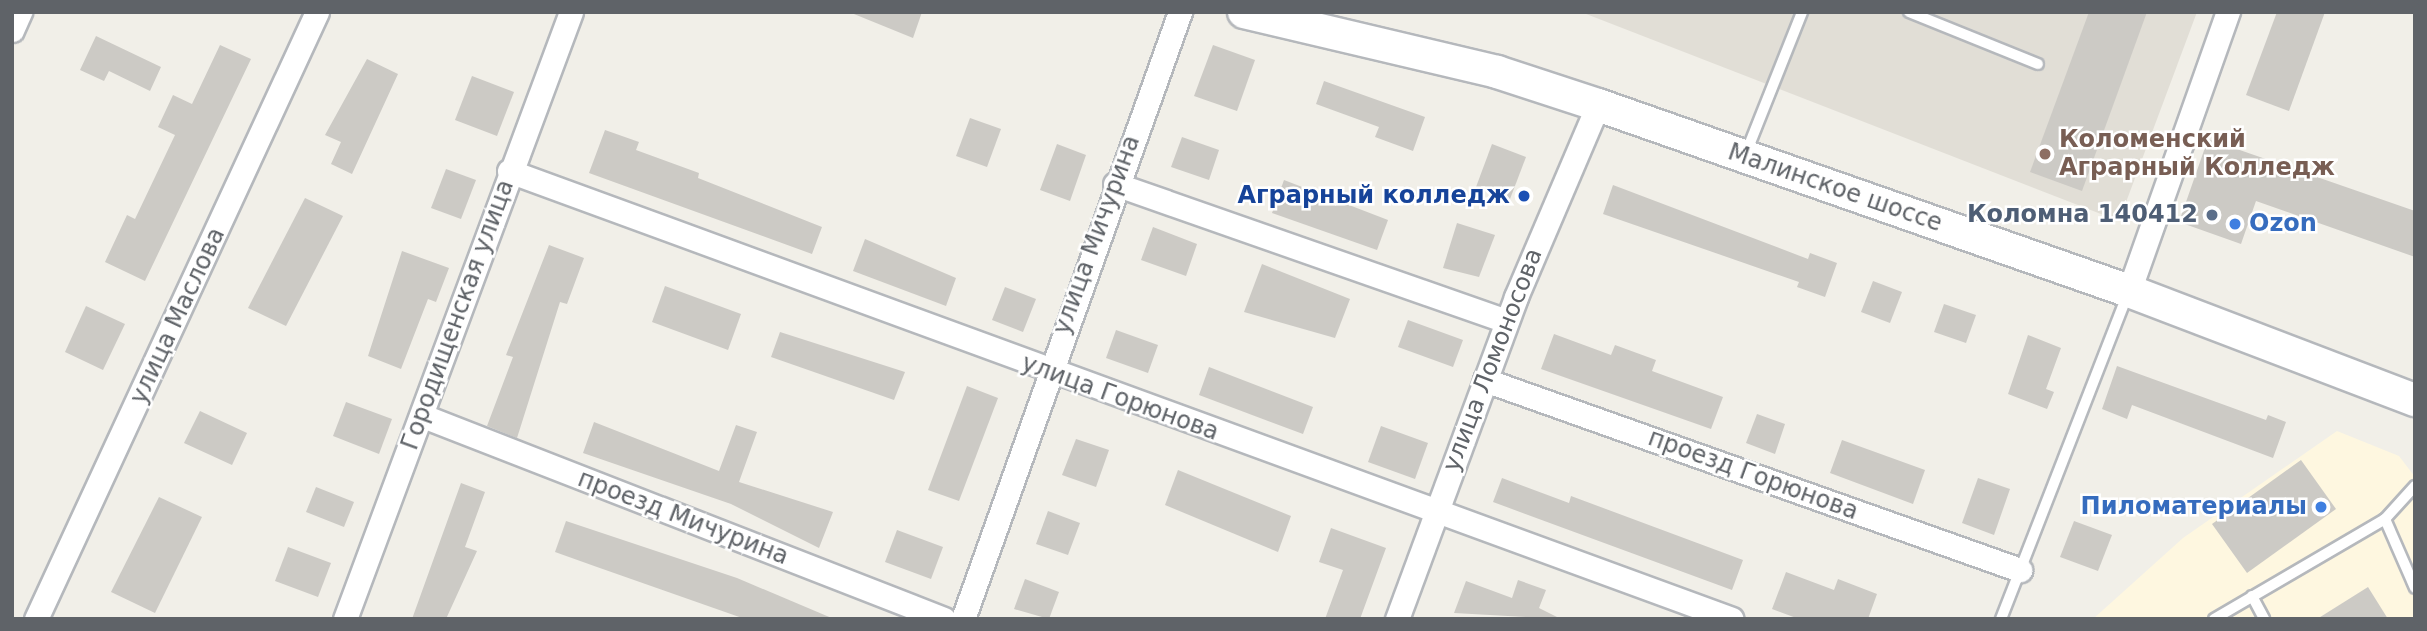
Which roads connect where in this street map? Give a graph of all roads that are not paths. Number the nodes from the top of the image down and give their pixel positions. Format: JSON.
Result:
{"nodes":[{"id":1,"x":20,"y":12,"type":"edge"},
{"id":2,"x":317,"y":12,"type":"edge"},
{"id":3,"x":571,"y":12,"type":"edge"},
{"id":4,"x":1180,"y":12,"type":"edge"},
{"id":5,"x":1244,"y":12,"type":"edge"},
{"id":6,"x":1802,"y":12,"type":"edge"},
{"id":7,"x":1909,"y":12,"type":"edge"},
{"id":8,"x":2228,"y":12,"type":"edge"},
{"id":9,"x":12,"y":30,"type":"edge"},
{"id":10,"x":2038,"y":64,"type":"dead end"},
{"id":11,"x":1598,"y":104,"type":"junction"},
{"id":12,"x":1744,"y":156,"type":"junction"},
{"id":13,"x":509,"y":171,"type":"junction"},
{"id":14,"x":1115,"y":184,"type":"junction"},
{"id":15,"x":2129,"y":291,"type":"junction"},
{"id":16,"x":1507,"y":321,"type":"junction"},
{"id":17,"x":1046,"y":372,"type":"junction"},
{"id":18,"x":1485,"y":380,"type":"junction"},
{"id":19,"x":2415,"y":400,"type":"edge"},
{"id":20,"x":423,"y":416,"type":"junction"},
{"id":21,"x":2415,"y":486,"type":"edge"},
{"id":22,"x":1436,"y":512,"type":"junction"},
{"id":23,"x":2385,"y":519,"type":"junction"},
{"id":24,"x":2020,"y":570,"type":"junction"},
{"id":25,"x":2415,"y":588,"type":"edge"},
{"id":26,"x":2252,"y":596,"type":"junction"},
{"id":27,"x":36,"y":619,"type":"edge"},
{"id":28,"x":345,"y":619,"type":"edge"},
{"id":29,"x":944,"y":619,"type":"edge"},
{"id":30,"x":963,"y":619,"type":"edge"},
{"id":31,"x":1397,"y":619,"type":"edge"},
{"id":32,"x":1732,"y":619,"type":"edge"},
{"id":33,"x":2001,"y":619,"type":"edge"},
{"id":34,"x":2214,"y":619,"type":"edge"},
{"id":35,"x":2264,"y":619,"type":"edge"}],
"edges":[{"from":1,"to":9,"type":"street"},
{"from":2,"to":27,"type":"street","name":"улица Маслова"},
{"from":3,"to":13,"type":"street","name":"Городищенская улица"},
{"from":4,"to":14,"type":"street","name":"улица Мичурина"},
{"from":5,"to":11,"type":"main road","name":"Малинское шоссе"},
{"from":6,"to":12,"type":"lane"},
{"from":7,"to":10,"type":"lane"},
{"from":8,"to":15,"type":"street"},
{"from":11,"to":12,"type":"main road","name":"Малинское шоссе"},
{"from":11,"to":16,"type":"street","name":"улица Ломоносова"},
{"from":12,"to":15,"type":"main road","name":"Малинское шоссе"},
{"from":13,"to":17,"type":"street","name":"улица Горюнова"},
{"from":13,"to":20,"type":"street","name":"Городищенская улица"},
{"from":14,"to":16,"type":"street"},
{"from":14,"to":17,"type":"street","name":"улица Мичурина"},
{"from":15,"to":19,"type":"main road","name":"Малинское шоссе"},
{"from":15,"to":24,"type":"lane"},
{"from":16,"to":18,"type":"street","name":"улица Ломоносова"},
{"from":17,"to":22,"type":"street","name":"улица Горюнова"},
{"from":17,"to":30,"type":"street","name":"улица Мичурина"},
{"from":18,"to":22,"type":"street","name":"улица Ломоносова"},
{"from":18,"to":24,"type":"street","name":"проезд Горюнова"},
{"from":20,"to":28,"type":"street","name":"Городищенская улица"},
{"from":20,"to":29,"type":"street","name":"проезд Мичурина"},
{"from":21,"to":23,"type":"lane"},
{"from":22,"to":31,"type":"street","name":"улица Ломоносова"},
{"from":22,"to":32,"type":"street","name":"улица Горюнова"},
{"from":23,"to":25,"type":"lane"},
{"from":23,"to":26,"type":"lane"},
{"from":24,"to":33,"type":"lane"},
{"from":26,"to":34,"type":"lane"},
{"from":26,"to":35,"type":"lane"}]}
